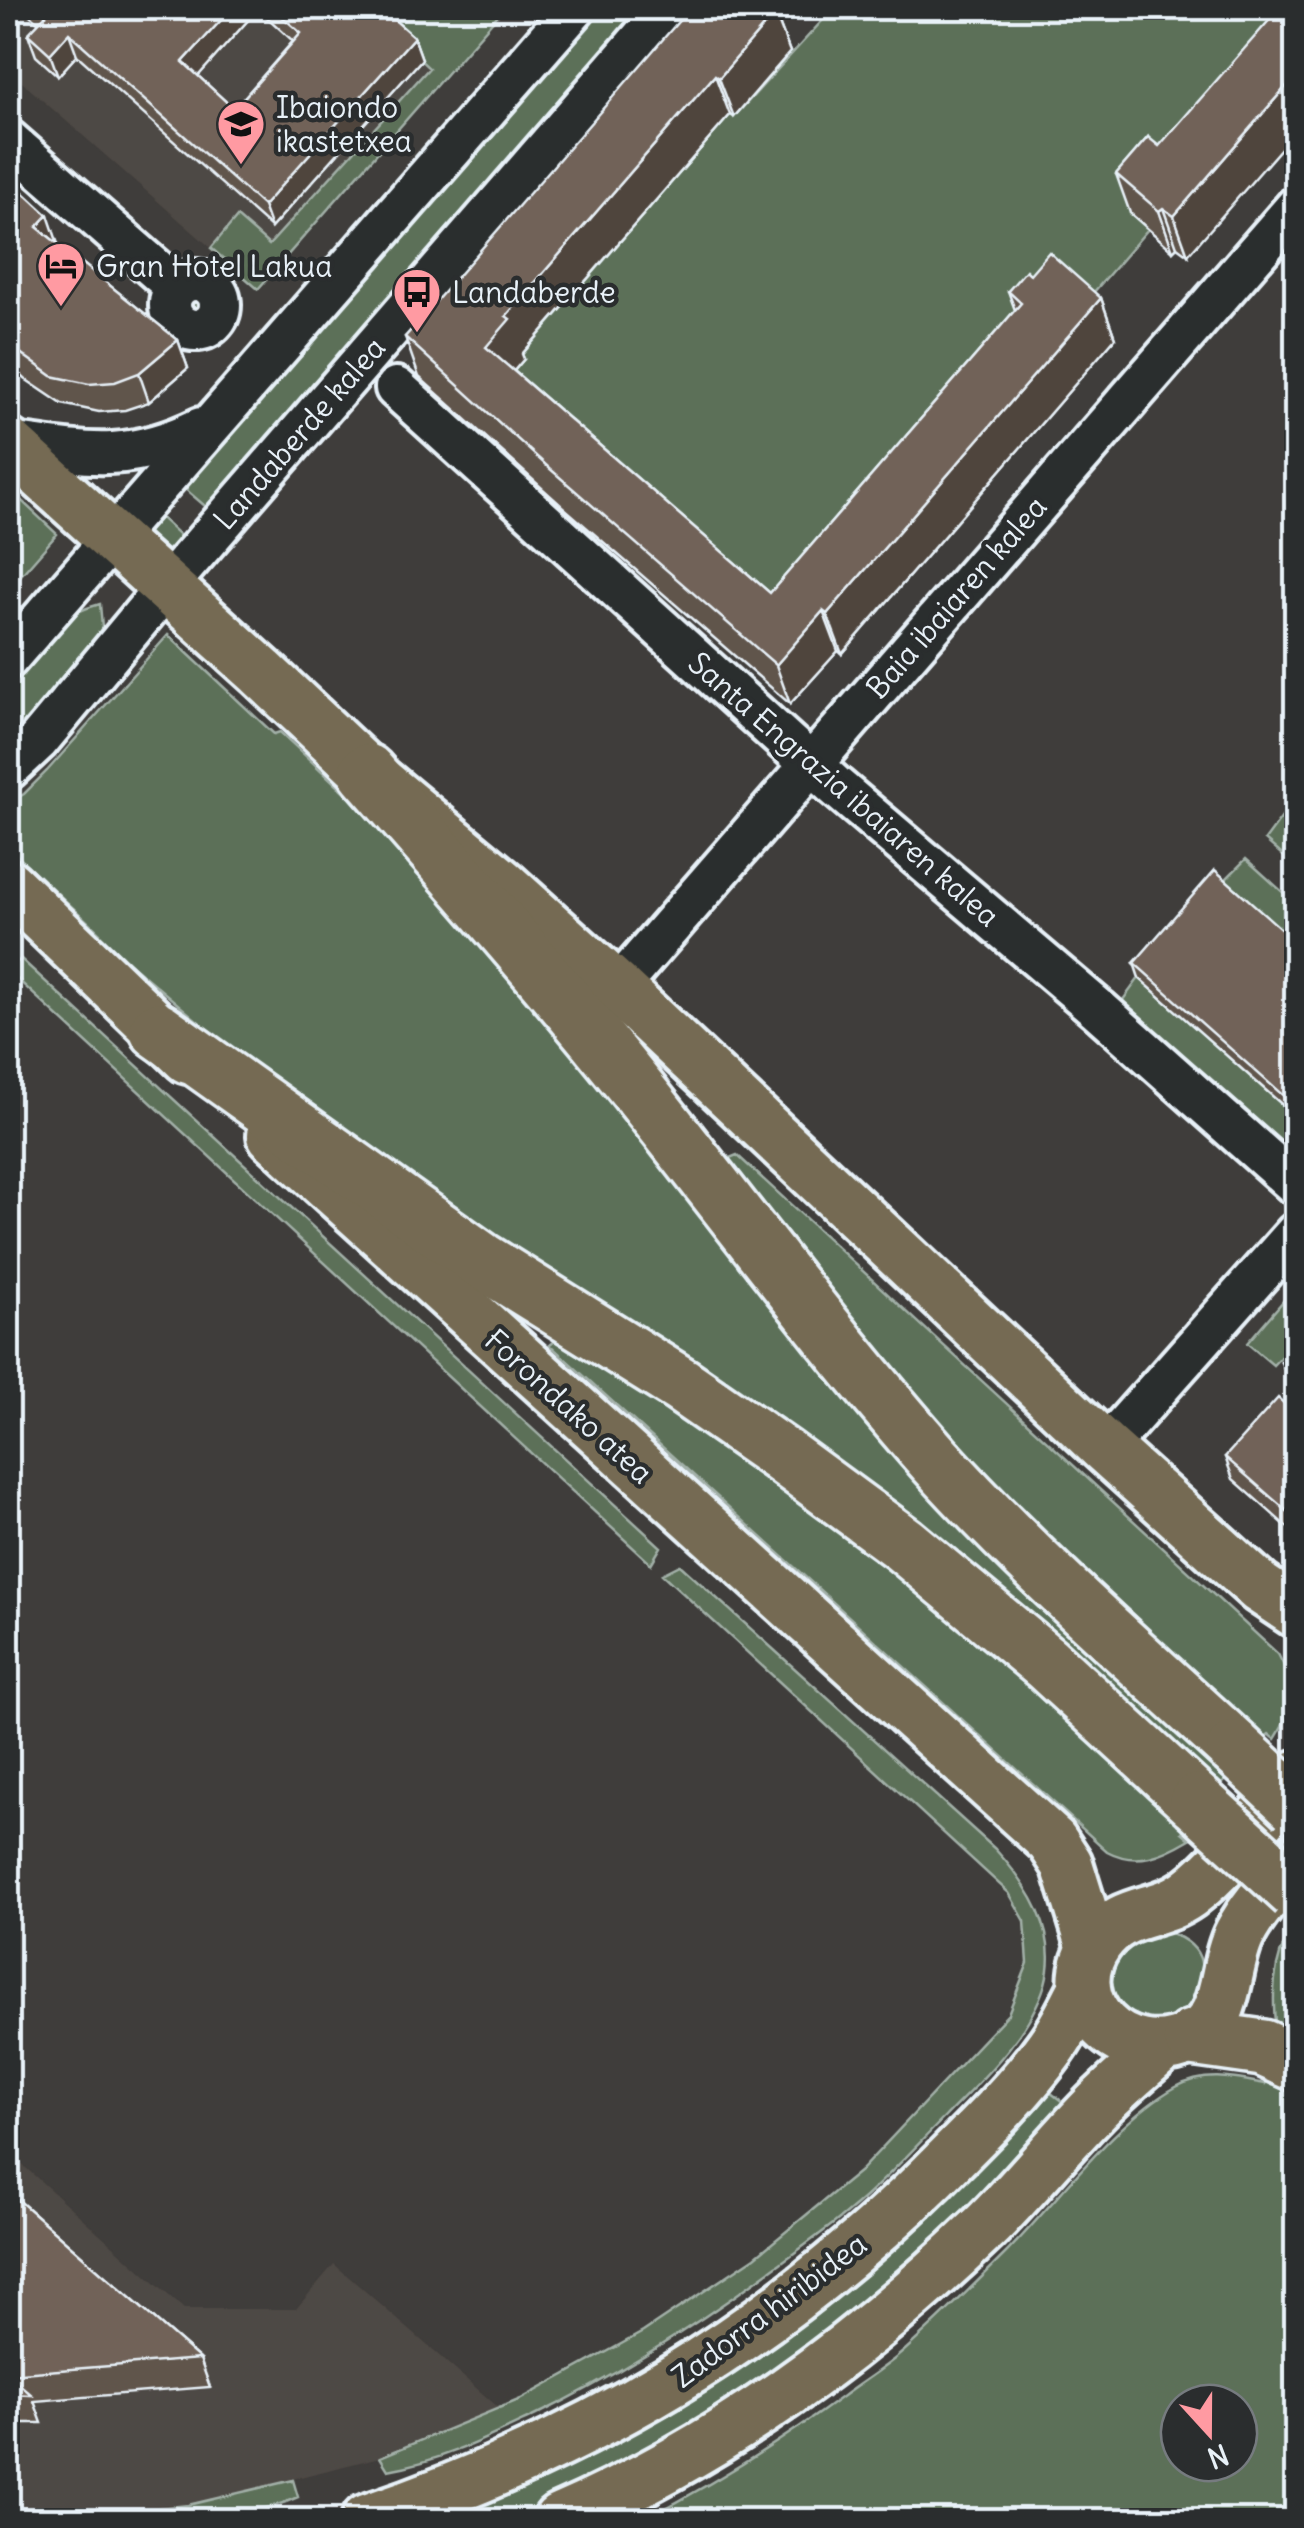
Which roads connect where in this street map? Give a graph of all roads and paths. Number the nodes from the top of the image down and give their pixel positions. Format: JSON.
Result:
{"nodes":[{"id":1,"x":575,"y":8,"type":"edge"},
{"id":2,"x":668,"y":8,"type":"edge"},
{"id":3,"x":8,"y":140,"type":"edge"},
{"id":4,"x":1296,"y":208,"type":"edge"},
{"id":5,"x":176,"y":287,"type":"dead end"},
{"id":6,"x":396,"y":388,"type":"dead end"},
{"id":7,"x":214,"y":422,"type":"junction"},
{"id":8,"x":8,"y":443,"type":"edge"},
{"id":9,"x":113,"y":538,"type":"junction"},
{"id":10,"x":166,"y":586,"type":"junction"},
{"id":11,"x":8,"y":658,"type":"edge"},
{"id":12,"x":811,"y":764,"type":"junction"},
{"id":13,"x":8,"y":769,"type":"edge"},
{"id":14,"x":368,"y":772,"type":"junction"},
{"id":15,"x":8,"y":885,"type":"edge"},
{"id":16,"x":617,"y":988,"type":"junction"},
{"id":17,"x":158,"y":1030,"type":"junction"},
{"id":18,"x":1296,"y":1185,"type":"edge"},
{"id":19,"x":1296,"y":1233,"type":"edge"},
{"id":20,"x":1105,"y":1448,"type":"junction"},
{"id":21,"x":1296,"y":1612,"type":"edge"},
{"id":22,"x":1296,"y":1776,"type":"edge"},
{"id":23,"x":1296,"y":1804,"type":"edge"},
{"id":24,"x":1296,"y":1861,"type":"edge"},
{"id":25,"x":1296,"y":1892,"type":"edge"},
{"id":26,"x":1089,"y":1968,"type":"junction"},
{"id":27,"x":1176,"y":2044,"type":"junction"},
{"id":28,"x":1296,"y":2064,"type":"edge"},
{"id":29,"x":367,"y":2520,"type":"edge"},
{"id":30,"x":559,"y":2520,"type":"edge"}],
"edges":[{"from":1,"to":7,"type":"street"},
{"from":2,"to":10,"type":"street","name":"Landaberde kalea"},
{"from":3,"to":5,"type":"street"},
{"from":4,"to":12,"type":"street","name":"Baia ibaiaren kalea"},
{"from":6,"to":12,"type":"street","name":"Santa Engrazia ibaiaren kalea"},
{"from":7,"to":8,"type":"street"},
{"from":7,"to":9,"type":"street"},
{"from":8,"to":9,"type":"main road"},
{"from":9,"to":10,"type":"main road"},
{"from":9,"to":11,"type":"street"},
{"from":10,"to":13,"type":"street"},
{"from":10,"to":14,"type":"main road"},
{"from":12,"to":16,"type":"street","name":"Baia ibaiaren kalea"},
{"from":12,"to":18,"type":"street","name":"Santa Engrazia ibaiaren kalea"},
{"from":14,"to":16,"type":"main road"},
{"from":14,"to":23,"type":"highway","bridge":true},
{"from":15,"to":17,"type":"main road","name":"Forondako atea"},
{"from":16,"to":20,"type":"main road"},
{"from":17,"to":25,"type":"highway","bridge":true},
{"from":17,"to":26,"type":"main road","name":"Forondako atea"},
{"from":19,"to":20,"type":"street"},
{"from":20,"to":21,"type":"main road"},
{"from":22,"to":26,"type":"main road"},
{"from":24,"to":27,"type":"main road"},
{"from":26,"to":27,"type":"main road","name":"Forondako atea"},
{"from":26,"to":29,"type":"main road","name":"Zadorra hiribidea"},
{"from":27,"to":28,"type":"highway"},
{"from":27,"to":30,"type":"main road"}]}
